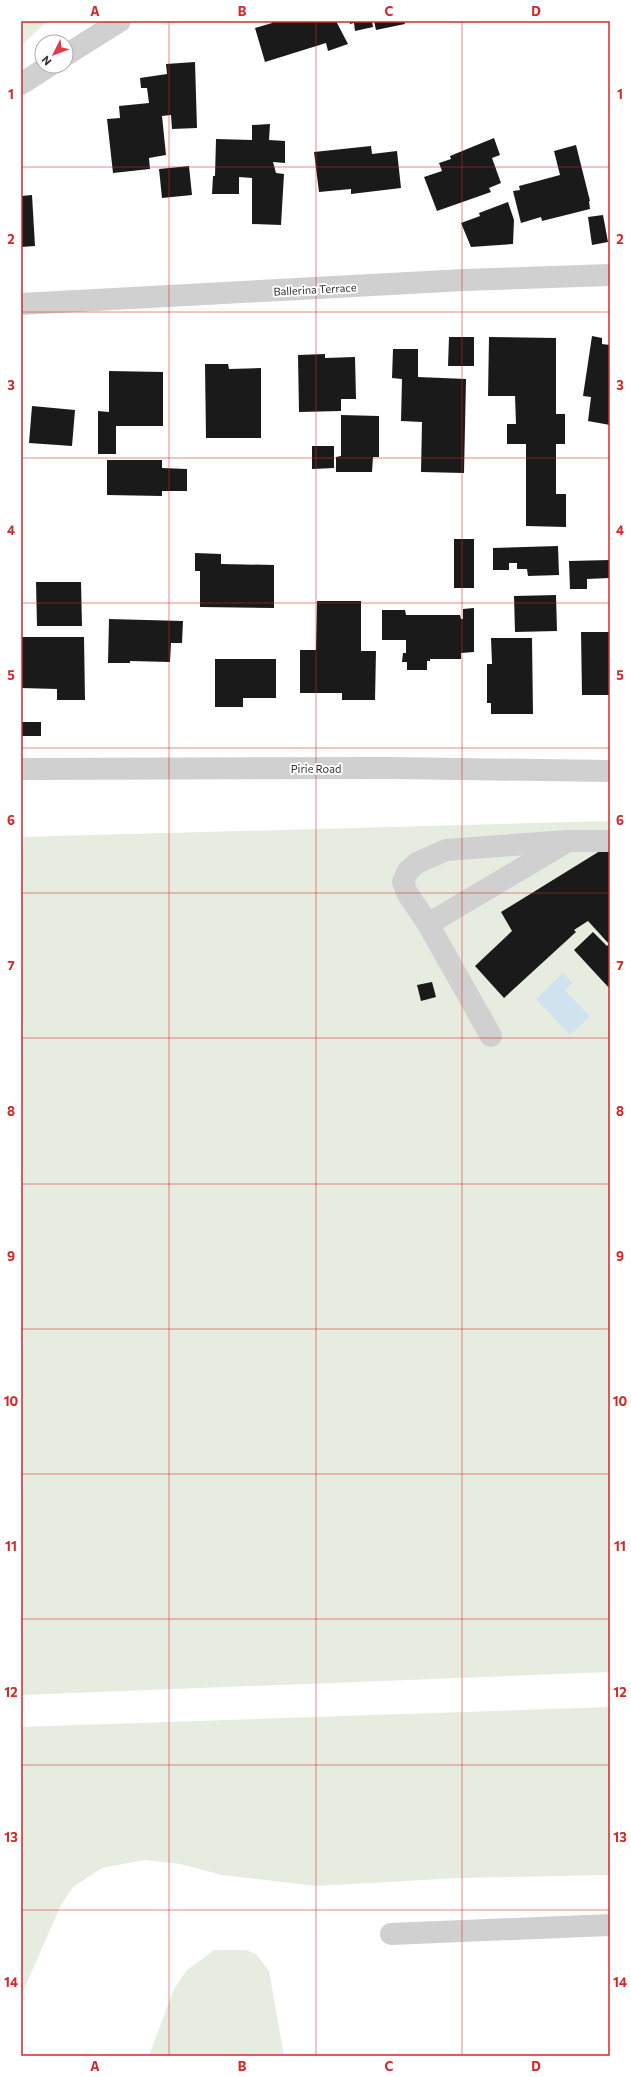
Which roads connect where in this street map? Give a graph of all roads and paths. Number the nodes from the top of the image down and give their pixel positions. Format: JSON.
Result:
{"nodes":[{"id":1,"x":120,"y":21,"type":"edge"},
{"id":2,"x":74,"y":50,"type":"edge"},
{"id":3,"x":37,"y":74,"type":"edge"},
{"id":4,"x":21,"y":84,"type":"edge"},
{"id":5,"x":610,"y":275,"type":"edge"},
{"id":6,"x":21,"y":304,"type":"edge"},
{"id":7,"x":21,"y":769,"type":"edge"},
{"id":8,"x":610,"y":771,"type":"edge"},
{"id":9,"x":567,"y":841,"type":"junction"},
{"id":10,"x":610,"y":841,"type":"edge"},
{"id":11,"x":428,"y":924,"type":"junction"},
{"id":12,"x":491,"y":1036,"type":"dead end"},
{"id":13,"x":610,"y":1925,"type":"edge"},
{"id":14,"x":391,"y":1934,"type":"dead end"}],
"edges":[{"from":1,"to":2,"type":"street"},
{"from":3,"to":4,"type":"street"},
{"from":5,"to":6,"type":"street","name":"Ballerina Terrace"},
{"from":7,"to":8,"type":"street","name":"Pirie Road"},
{"from":9,"to":10,"type":"street"},
{"from":9,"to":11,"type":"street"},
{"from":9,"to":11,"type":"street"},
{"from":11,"to":12,"type":"street"},
{"from":13,"to":14,"type":"street"}]}
